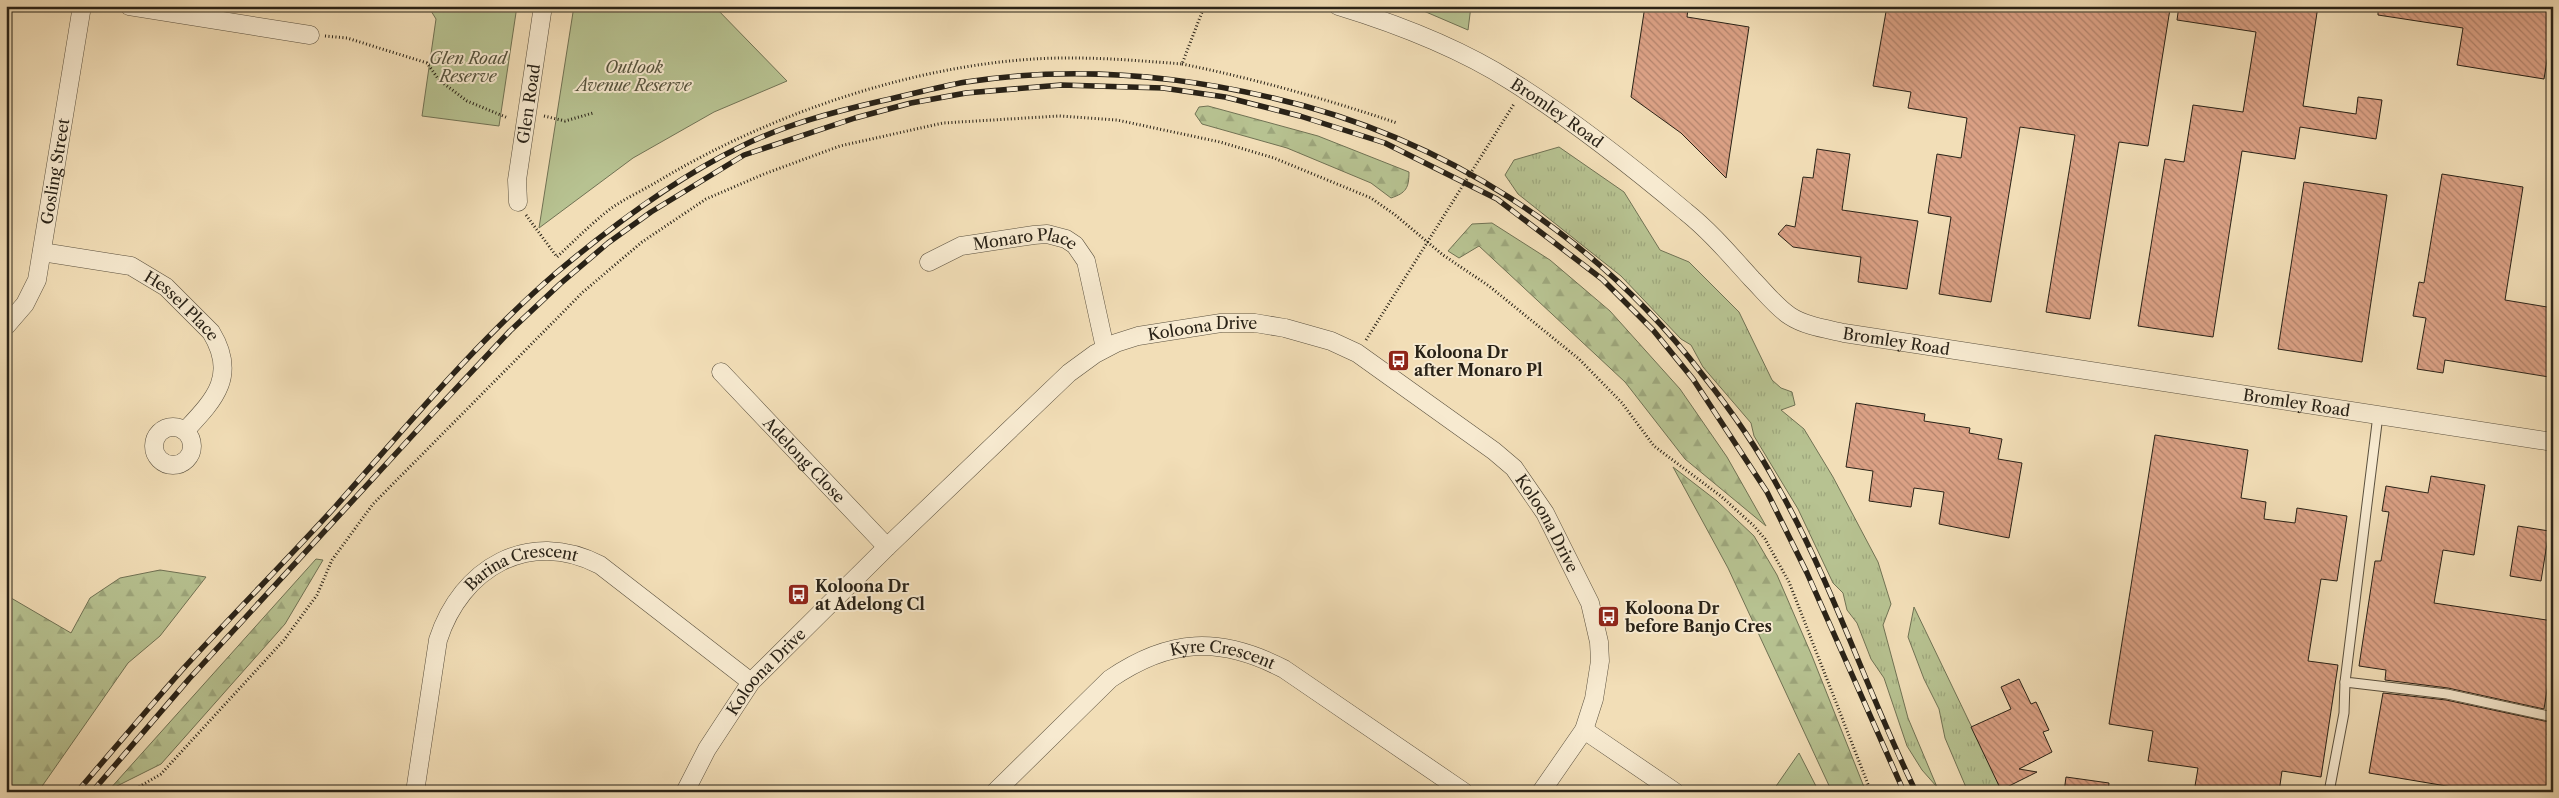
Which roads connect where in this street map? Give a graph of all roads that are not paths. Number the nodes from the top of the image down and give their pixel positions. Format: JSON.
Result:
{"nodes":[{"id":1,"x":82,"y":6,"type":"edge"},
{"id":2,"x":129,"y":6,"type":"edge"},
{"id":3,"x":543,"y":6,"type":"edge"},
{"id":4,"x":1338,"y":6,"type":"edge"},
{"id":5,"x":310,"y":35,"type":"road end"},
{"id":6,"x":518,"y":202,"type":"road end"},
{"id":7,"x":42,"y":252,"type":"junction"},
{"id":8,"x":929,"y":262,"type":"dead end"},
{"id":9,"x":6,"y":326,"type":"edge"},
{"id":10,"x":1105,"y":348,"type":"junction"},
{"id":11,"x":721,"y":372,"type":"dead end"},
{"id":12,"x":2378,"y":415,"type":"junction"},
{"id":13,"x":185,"y":431,"type":"dead end"},
{"id":14,"x":2553,"y":442,"type":"edge"},
{"id":15,"x":887,"y":547,"type":"junction"},
{"id":16,"x":751,"y":682,"type":"junction"},
{"id":17,"x":2345,"y":682,"type":"junction"},
{"id":18,"x":2553,"y":717,"type":"edge"},
{"id":19,"x":1584,"y":730,"type":"junction"},
{"id":20,"x":415,"y":792,"type":"edge"},
{"id":21,"x":685,"y":792,"type":"edge"},
{"id":22,"x":995,"y":792,"type":"edge"},
{"id":23,"x":1464,"y":792,"type":"edge"},
{"id":24,"x":1541,"y":792,"type":"edge"},
{"id":25,"x":1675,"y":792,"type":"edge"},
{"id":26,"x":2330,"y":792,"type":"edge"}],
"edges":[{"from":1,"to":7,"type":"street","name":"Gosling Street"},
{"from":2,"to":5,"type":"street"},
{"from":3,"to":6,"type":"street","name":"Glen Road"},
{"from":4,"to":12,"type":"street","name":"Bromley Road"},
{"from":7,"to":9,"type":"street","name":"Gosling Street"},
{"from":7,"to":13,"type":"street","name":"Hessel Place"},
{"from":8,"to":10,"type":"street","name":"Monaro Place"},
{"from":10,"to":15,"type":"street","name":"Koloona Drive"},
{"from":10,"to":19,"type":"street","name":"Koloona Drive"},
{"from":11,"to":15,"type":"street","name":"Adelong Close"},
{"from":12,"to":14,"type":"street","name":"Bromley Road"},
{"from":12,"to":17,"type":"lane"},
{"from":15,"to":16,"type":"street","name":"Koloona Drive"},
{"from":16,"to":20,"type":"street","name":"Barina Crescent"},
{"from":16,"to":21,"type":"street","name":"Koloona Drive"},
{"from":17,"to":18,"type":"lane"},
{"from":17,"to":26,"type":"lane"},
{"from":19,"to":24,"type":"street","name":"Koloona Drive"},
{"from":19,"to":25,"type":"street"},
{"from":22,"to":23,"type":"street","name":"Kyre Crescent"}]}
